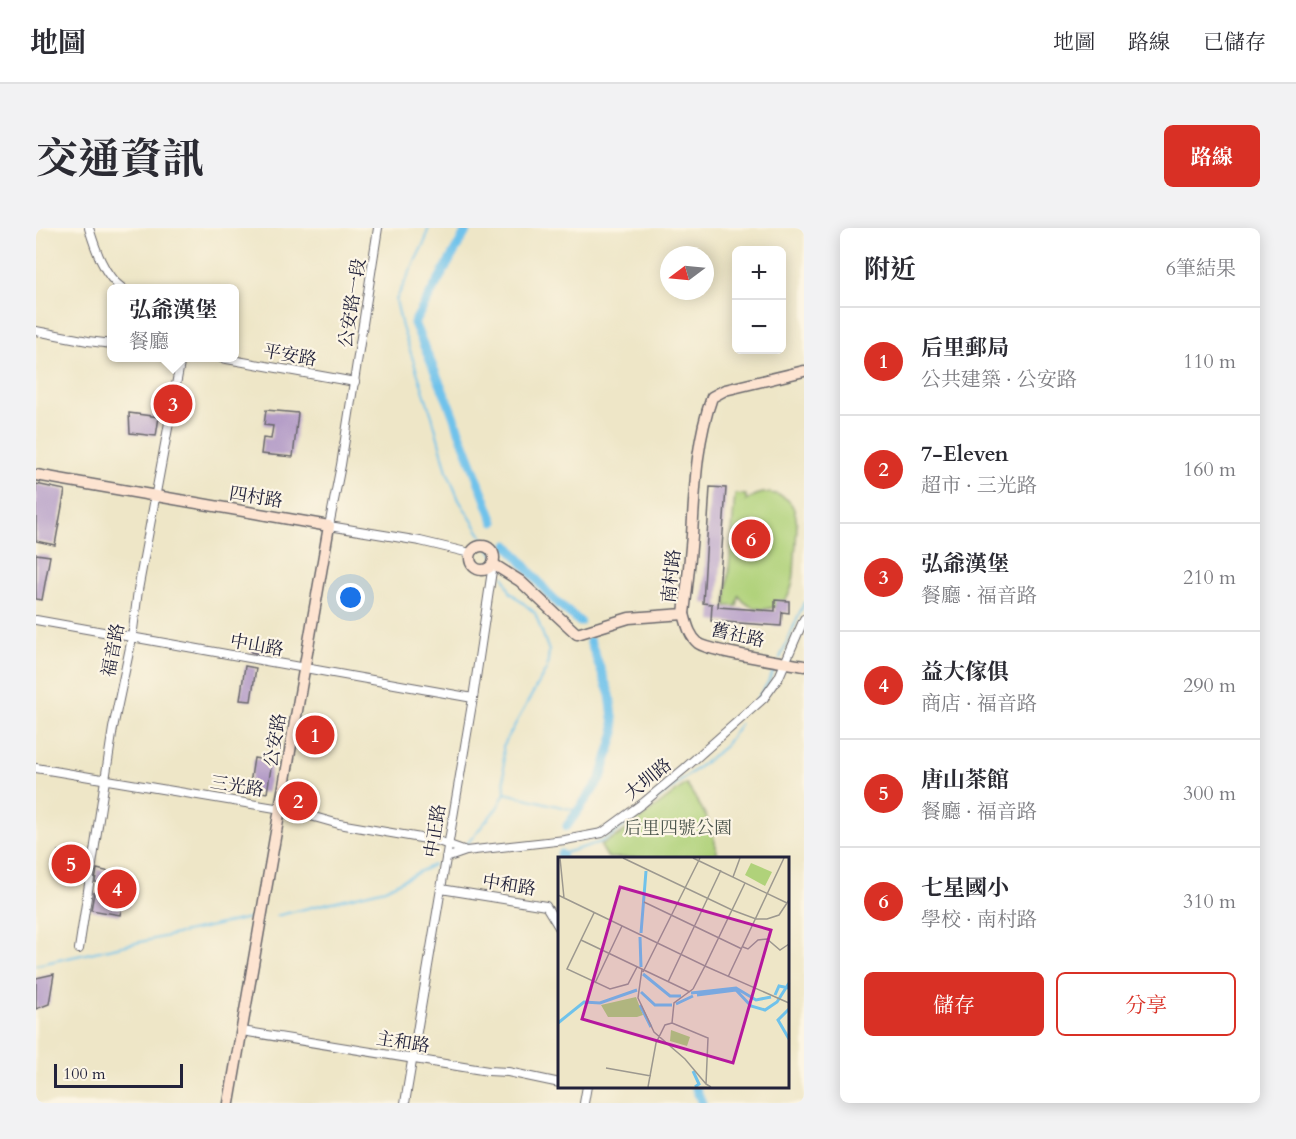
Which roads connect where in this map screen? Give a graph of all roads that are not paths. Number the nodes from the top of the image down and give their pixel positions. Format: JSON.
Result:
{"nodes":[{"id":1,"x":89,"y":228,"type":"edge"},
{"id":2,"x":378,"y":228,"type":"edge"},
{"id":3,"x":117,"y":284,"type":"edge"},
{"id":4,"x":36,"y":330,"type":"edge"},
{"id":5,"x":107,"y":343,"type":"edge"},
{"id":6,"x":239,"y":361,"type":"edge"},
{"id":7,"x":180,"y":362,"type":"edge"},
{"id":8,"x":804,"y":371,"type":"edge"},
{"id":9,"x":355,"y":382,"type":"junction"},
{"id":10,"x":36,"y":475,"type":"edge"},
{"id":11,"x":157,"y":496,"type":"junction"},
{"id":12,"x":329,"y":526,"type":"junction"},
{"id":13,"x":470,"y":553,"type":"junction"},
{"id":14,"x":493,"y":564,"type":"junction"},
{"id":15,"x":684,"y":614,"type":"junction"},
{"id":16,"x":804,"y":619,"type":"edge"},
{"id":17,"x":36,"y":620,"type":"edge"},
{"id":18,"x":132,"y":638,"type":"junction"},
{"id":19,"x":786,"y":663,"type":"junction"},
{"id":20,"x":804,"y":666,"type":"edge"},
{"id":21,"x":304,"y":669,"type":"junction"},
{"id":22,"x":473,"y":698,"type":"junction"},
{"id":23,"x":36,"y":768,"type":"edge"},
{"id":24,"x":106,"y":780,"type":"junction"},
{"id":25,"x":280,"y":809,"type":"junction"},
{"id":26,"x":448,"y":844,"type":"junction"},
{"id":27,"x":466,"y":851,"type":"junction"},
{"id":28,"x":446,"y":858,"type":"junction"},
{"id":29,"x":441,"y":889,"type":"junction"},
{"id":30,"x":558,"y":926,"type":"edge"},
{"id":31,"x":79,"y":949,"type":"dead end"},
{"id":32,"x":242,"y":1030,"type":"junction"},
{"id":33,"x":412,"y":1058,"type":"junction"},
{"id":34,"x":558,"y":1083,"type":"edge"},
{"id":35,"x":585,"y":1088,"type":"edge"},
{"id":36,"x":229,"y":1103,"type":"edge"},
{"id":37,"x":405,"y":1103,"type":"edge"},
{"id":38,"x":584,"y":1103,"type":"edge"}],
"edges":[{"from":1,"to":3,"type":"street"},
{"from":2,"to":9,"type":"street","name":"公安路一段"},
{"from":4,"to":5,"type":"street"},
{"from":6,"to":9,"type":"street","name":"平安路"},
{"from":7,"to":11,"type":"street","name":"福音路"},
{"from":8,"to":15,"type":"main road","name":"南村路"},
{"from":9,"to":12,"type":"street","name":"公安路"},
{"from":10,"to":11,"type":"main road","name":"四村路"},
{"from":11,"to":12,"type":"main road","name":"四村路"},
{"from":11,"to":18,"type":"street","name":"福音路"},
{"from":12,"to":13,"type":"street","name":"四村路"},
{"from":12,"to":21,"type":"main road","name":"公安路"},
{"from":13,"to":14,"type":"main road","name":"四村路"},
{"from":13,"to":14,"type":"main road"},
{"from":14,"to":15,"type":"main road","name":"南村路"},
{"from":14,"to":22,"type":"street","name":"中正路"},
{"from":15,"to":19,"type":"main road","name":"舊社路"},
{"from":16,"to":19,"type":"street","name":"大圳路"},
{"from":17,"to":18,"type":"street","name":"中山路"},
{"from":18,"to":21,"type":"street","name":"中山路"},
{"from":18,"to":24,"type":"street","name":"福音路"},
{"from":19,"to":20,"type":"main road","name":"舊社路"},
{"from":19,"to":27,"type":"street","name":"大圳路"},
{"from":21,"to":22,"type":"street","name":"中山路"},
{"from":21,"to":25,"type":"main road","name":"公安路"},
{"from":22,"to":26,"type":"street","name":"中正路"},
{"from":23,"to":24,"type":"street","name":"三光路"},
{"from":24,"to":25,"type":"street","name":"三光路"},
{"from":24,"to":31,"type":"street","name":"福音路"},
{"from":25,"to":26,"type":"street","name":"三光路"},
{"from":25,"to":32,"type":"main road","name":"公安路"},
{"from":26,"to":27,"type":"street","name":"三光路"},
{"from":26,"to":28,"type":"street","name":"中正路"},
{"from":27,"to":28,"type":"street","name":"大圳路"},
{"from":28,"to":29,"type":"street","name":"中正路"},
{"from":29,"to":30,"type":"street","name":"中和路"},
{"from":29,"to":33,"type":"street","name":"中正路"},
{"from":32,"to":33,"type":"street","name":"主和路"},
{"from":32,"to":36,"type":"main road","name":"公安路"},
{"from":33,"to":34,"type":"street","name":"主和路"},
{"from":33,"to":37,"type":"street","name":"中正路"},
{"from":35,"to":38,"type":"street"}]}
